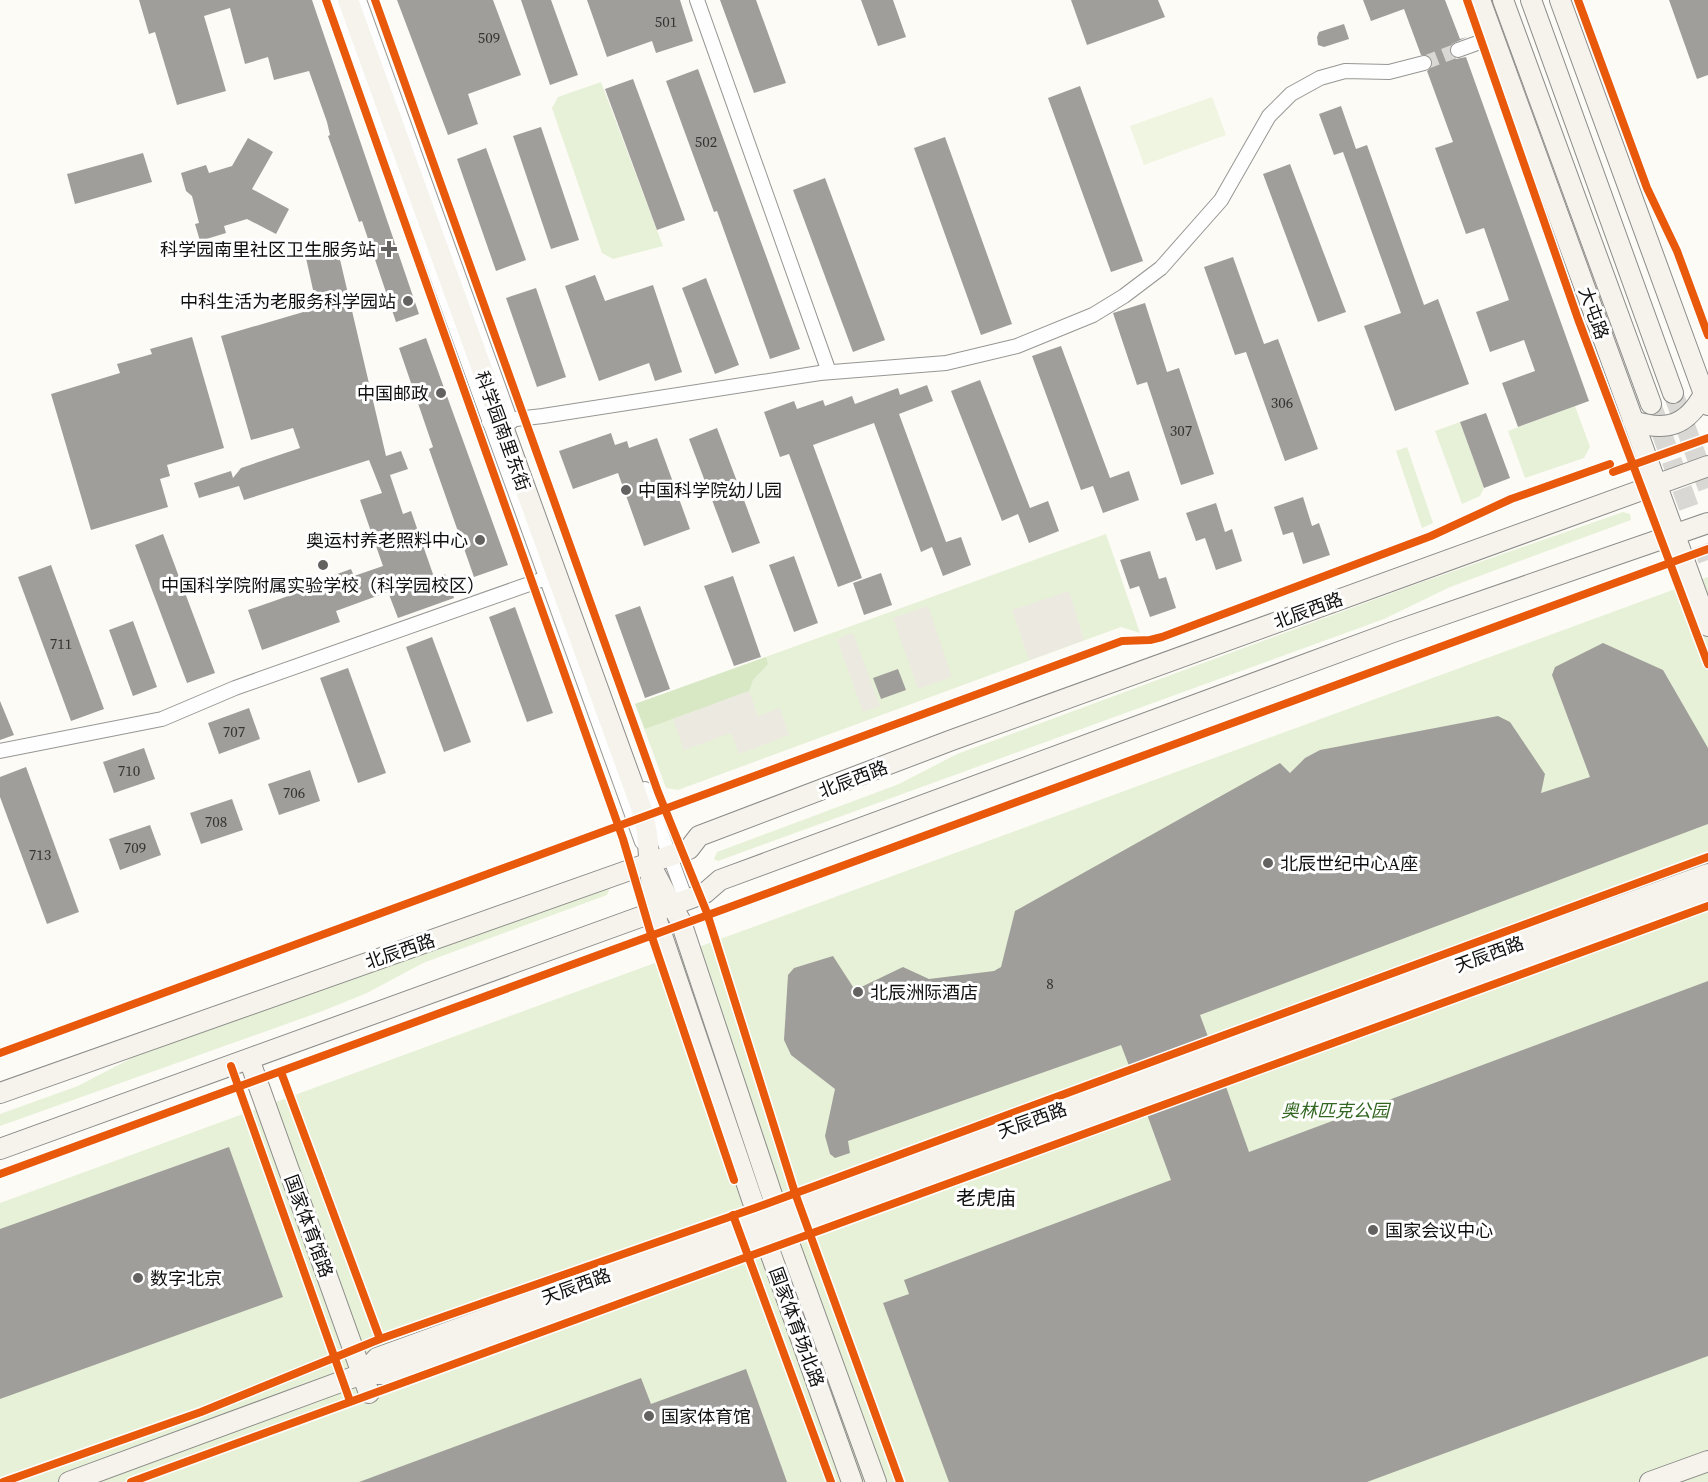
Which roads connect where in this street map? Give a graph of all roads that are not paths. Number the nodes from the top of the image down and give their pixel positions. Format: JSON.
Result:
{"nodes":[{"id":1,"x":337,"y":0,"type":"edge"},
{"id":2,"x":348,"y":0,"type":"edge"},
{"id":3,"x":359,"y":0,"type":"edge"},
{"id":4,"x":697,"y":0,"type":"edge"},
{"id":5,"x":1480,"y":0,"type":"edge"},
{"id":6,"x":1503,"y":0,"type":"edge"},
{"id":7,"x":1531,"y":0,"type":"edge"},
{"id":8,"x":1560,"y":0,"type":"edge"},
{"id":9,"x":1494,"y":37,"type":"junction"},
{"id":10,"x":1458,"y":50,"type":"tunnel mouth"},
{"id":11,"x":1424,"y":63,"type":"tunnel mouth"},
{"id":12,"x":829,"y":372,"type":"junction"},
{"id":13,"x":1673,"y":393,"type":"tunnel mouth"},
{"id":14,"x":1706,"y":400,"type":"edge"},
{"id":15,"x":1651,"y":404,"type":"tunnel mouth"},
{"id":16,"x":499,"y":420,"type":"junction"},
{"id":17,"x":1633,"y":421,"type":"junction"},
{"id":18,"x":1708,"y":466,"type":"edge"},
{"id":19,"x":1656,"y":485,"type":"junction"},
{"id":20,"x":1708,"y":523,"type":"edge"},
{"id":21,"x":1675,"y":535,"type":"junction"},
{"id":22,"x":556,"y":575,"type":"junction"},
{"id":23,"x":1708,"y":626,"type":"edge"},
{"id":24,"x":0,"y":751,"type":"edge"},
{"id":25,"x":670,"y":855,"type":"junction"},
{"id":26,"x":650,"y":863,"type":"junction"},
{"id":27,"x":1708,"y":874,"type":"edge"},
{"id":28,"x":1708,"y":892,"type":"edge"},
{"id":29,"x":669,"y":906,"type":"junction"},
{"id":30,"x":249,"y":1059,"type":"junction"},
{"id":31,"x":0,"y":1093,"type":"edge"},
{"id":32,"x":0,"y":1149,"type":"edge"},
{"id":33,"x":780,"y":1221,"type":"junction"},
{"id":34,"x":761,"y":1228,"type":"junction"},
{"id":35,"x":362,"y":1374,"type":"junction"},
{"id":36,"x":369,"y":1394,"type":"dead end"},
{"id":37,"x":1708,"y":1461,"type":"edge"},
{"id":38,"x":69,"y":1482,"type":"edge"},
{"id":39,"x":852,"y":1482,"type":"edge"},
{"id":40,"x":876,"y":1482,"type":"edge"},
{"id":41,"x":888,"y":1482,"type":"edge"},
{"id":42,"x":1650,"y":1482,"type":"edge"}],
"edges":[{"from":1,"to":16,"type":"street"},
{"from":2,"to":16,"type":"street","name":"科学园南里东街"},
{"from":3,"to":16,"type":"street"},
{"from":4,"to":12,"type":"street"},
{"from":5,"to":9,"type":"street","name":"大屯路"},
{"from":6,"to":15,"type":"street","name":"大屯路"},
{"from":7,"to":13,"type":"street"},
{"from":8,"to":14,"type":"street"},
{"from":9,"to":10,"type":"street"},
{"from":9,"to":17,"type":"street","name":"大屯路"},
{"from":11,"to":12,"type":"street"},
{"from":12,"to":16,"type":"street"},
{"from":14,"to":17,"type":"street"},
{"from":16,"to":22,"type":"street","name":"科学园南里东街"},
{"from":17,"to":19,"type":"street","name":"大屯路"},
{"from":18,"to":19,"type":"street","name":"北辰西路"},
{"from":19,"to":21,"type":"street","name":"大屯路"},
{"from":19,"to":25,"type":"street","name":"北辰西路"},
{"from":20,"to":21,"type":"street"},
{"from":21,"to":23,"type":"street","name":"大屯路"},
{"from":21,"to":29,"type":"street"},
{"from":22,"to":24,"type":"street"},
{"from":22,"to":25,"type":"street"},
{"from":22,"to":26,"type":"street","name":"科学园南里东街"},
{"from":25,"to":26,"type":"street","name":"北辰西路"},
{"from":25,"to":29,"type":"street"},
{"from":26,"to":29,"type":"street"},
{"from":26,"to":31,"type":"street","name":"北辰西路"},
{"from":27,"to":33,"type":"street","name":"天辰西路"},
{"from":28,"to":33,"type":"street","name":"天辰西路"},
{"from":29,"to":30,"type":"street"},
{"from":29,"to":33,"type":"street","name":"国家体育场北路"},
{"from":29,"to":34,"type":"street","name":"国家体育场北路"},
{"from":30,"to":32,"type":"street"},
{"from":30,"to":35,"type":"street","name":"国家体育馆路"},
{"from":33,"to":34,"type":"street","name":"天辰西路"},
{"from":33,"to":40,"type":"street","name":"国家体育场北路"},
{"from":33,"to":41,"type":"street","name":"国家体育场北路"},
{"from":34,"to":35,"type":"street","name":"天辰西路"},
{"from":34,"to":39,"type":"street","name":"国家体育场北路"},
{"from":35,"to":36,"type":"street","name":"国家体育馆路"},
{"from":35,"to":38,"type":"street","name":"天辰西路"},
{"from":37,"to":42,"type":"street"}]}
